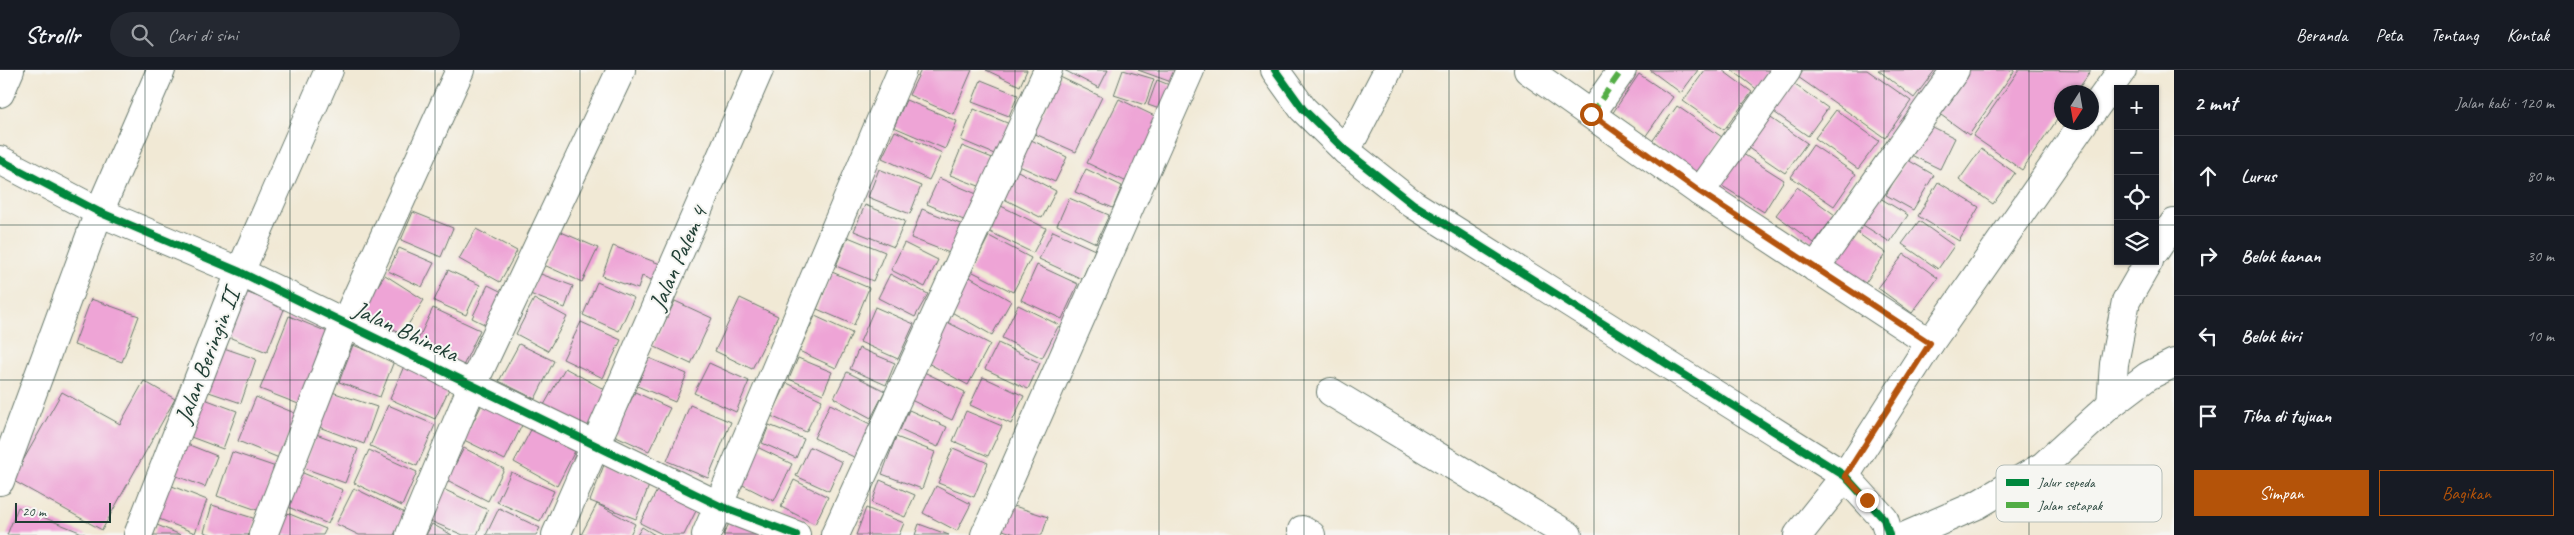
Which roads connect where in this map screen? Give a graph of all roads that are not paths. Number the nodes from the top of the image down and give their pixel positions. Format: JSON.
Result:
{"nodes":[{"id":1,"x":10,"y":70,"type":"edge"},
{"id":2,"x":162,"y":70,"type":"edge"},
{"id":3,"x":329,"y":70,"type":"edge"},
{"id":4,"x":460,"y":70,"type":"edge"},
{"id":5,"x":622,"y":70,"type":"edge"},
{"id":6,"x":759,"y":70,"type":"edge"},
{"id":7,"x":902,"y":70,"type":"edge"},
{"id":8,"x":1048,"y":70,"type":"edge"},
{"id":9,"x":1190,"y":70,"type":"edge"},
{"id":10,"x":1274,"y":70,"type":"edge"},
{"id":11,"x":1388,"y":70,"type":"edge"},
{"id":12,"x":1528,"y":70,"type":"edge"},
{"id":13,"x":1622,"y":70,"type":"edge"},
{"id":14,"x":1786,"y":70,"type":"edge"},
{"id":15,"x":1955,"y":70,"type":"edge"},
{"id":16,"x":2122,"y":70,"type":"edge"},
{"id":17,"x":0,"y":93,"type":"edge"},
{"id":18,"x":2099,"y":102,"type":"edge"},
{"id":19,"x":1591,"y":114,"type":"junction"},
{"id":20,"x":2078,"y":130,"type":"edge"},
{"id":21,"x":1346,"y":151,"type":"junction"},
{"id":22,"x":0,"y":160,"type":"edge"},
{"id":23,"x":1700,"y":192,"type":"junction"},
{"id":24,"x":99,"y":212,"type":"junction"},
{"id":25,"x":2174,"y":223,"type":"edge"},
{"id":26,"x":2159,"y":245,"type":"edge"},
{"id":27,"x":2147,"y":265,"type":"edge"},
{"id":28,"x":1815,"y":268,"type":"junction"},
{"id":29,"x":240,"y":272,"type":"junction"},
{"id":30,"x":345,"y":324,"type":"junction"},
{"id":31,"x":1930,"y":343,"type":"junction"},
{"id":32,"x":2174,"y":363,"type":"edge"},
{"id":33,"x":473,"y":384,"type":"junction"},
{"id":34,"x":1332,"y":392,"type":"dead end"},
{"id":35,"x":2111,"y":404,"type":"junction"},
{"id":36,"x":596,"y":445,"type":"junction"},
{"id":37,"x":2044,"y":465,"type":"edge"},
{"id":38,"x":1845,"y":476,"type":"junction"},
{"id":39,"x":0,"y":481,"type":"edge"},
{"id":40,"x":1996,"y":494,"type":"edge"},
{"id":41,"x":720,"y":506,"type":"junction"},
{"id":42,"x":138,"y":535,"type":"edge"},
{"id":43,"x":263,"y":535,"type":"edge"},
{"id":44,"x":410,"y":535,"type":"edge"},
{"id":45,"x":556,"y":535,"type":"edge"},
{"id":46,"x":706,"y":535,"type":"edge"},
{"id":47,"x":796,"y":535,"type":"edge"},
{"id":48,"x":835,"y":535,"type":"edge"},
{"id":49,"x":985,"y":535,"type":"edge"},
{"id":50,"x":1568,"y":535,"type":"edge"},
{"id":51,"x":1798,"y":535,"type":"edge"},
{"id":52,"x":1889,"y":535,"type":"edge"},
{"id":53,"x":1908,"y":535,"type":"edge"}],
"edges":[{"from":1,"to":17,"type":"street"},
{"from":2,"to":24,"type":"street"},
{"from":3,"to":29,"type":"street","name":"Jalan Beringin II"},
{"from":4,"to":30,"type":"street"},
{"from":5,"to":33,"type":"street"},
{"from":6,"to":36,"type":"street","name":"Jalan Palem 4"},
{"from":7,"to":41,"type":"street"},
{"from":8,"to":48,"type":"street"},
{"from":9,"to":49,"type":"street"},
{"from":10,"to":21,"type":"street"},
{"from":11,"to":21,"type":"street"},
{"from":12,"to":19,"type":"street"},
{"from":13,"to":19,"type":"street"},
{"from":14,"to":23,"type":"street"},
{"from":15,"to":28,"type":"street"},
{"from":16,"to":18,"type":"street"},
{"from":19,"to":23,"type":"street"},
{"from":20,"to":31,"type":"street"},
{"from":21,"to":38,"type":"street"},
{"from":22,"to":24,"type":"street","name":"Jalan Bhineka"},
{"from":23,"to":28,"type":"street"},
{"from":24,"to":29,"type":"street","name":"Jalan Bhineka"},
{"from":24,"to":39,"type":"street"},
{"from":25,"to":26,"type":"street"},
{"from":27,"to":35,"type":"street"},
{"from":28,"to":31,"type":"street"},
{"from":29,"to":30,"type":"street","name":"Jalan Bhineka"},
{"from":29,"to":42,"type":"street","name":"Jalan Beringin II"},
{"from":30,"to":33,"type":"street","name":"Jalan Bhineka"},
{"from":30,"to":43,"type":"street"},
{"from":31,"to":38,"type":"street"},
{"from":32,"to":35,"type":"street"},
{"from":33,"to":36,"type":"street","name":"Jalan Bhineka"},
{"from":33,"to":44,"type":"street"},
{"from":34,"to":50,"type":"street"},
{"from":35,"to":37,"type":"street"},
{"from":36,"to":41,"type":"street","name":"Jalan Bhineka"},
{"from":36,"to":45,"type":"street","name":"Jalan Palem 4"},
{"from":38,"to":51,"type":"street"},
{"from":38,"to":52,"type":"street"},
{"from":40,"to":53,"type":"street"},
{"from":41,"to":46,"type":"street"},
{"from":41,"to":47,"type":"street","name":"Jalan Bhineka"}]}
